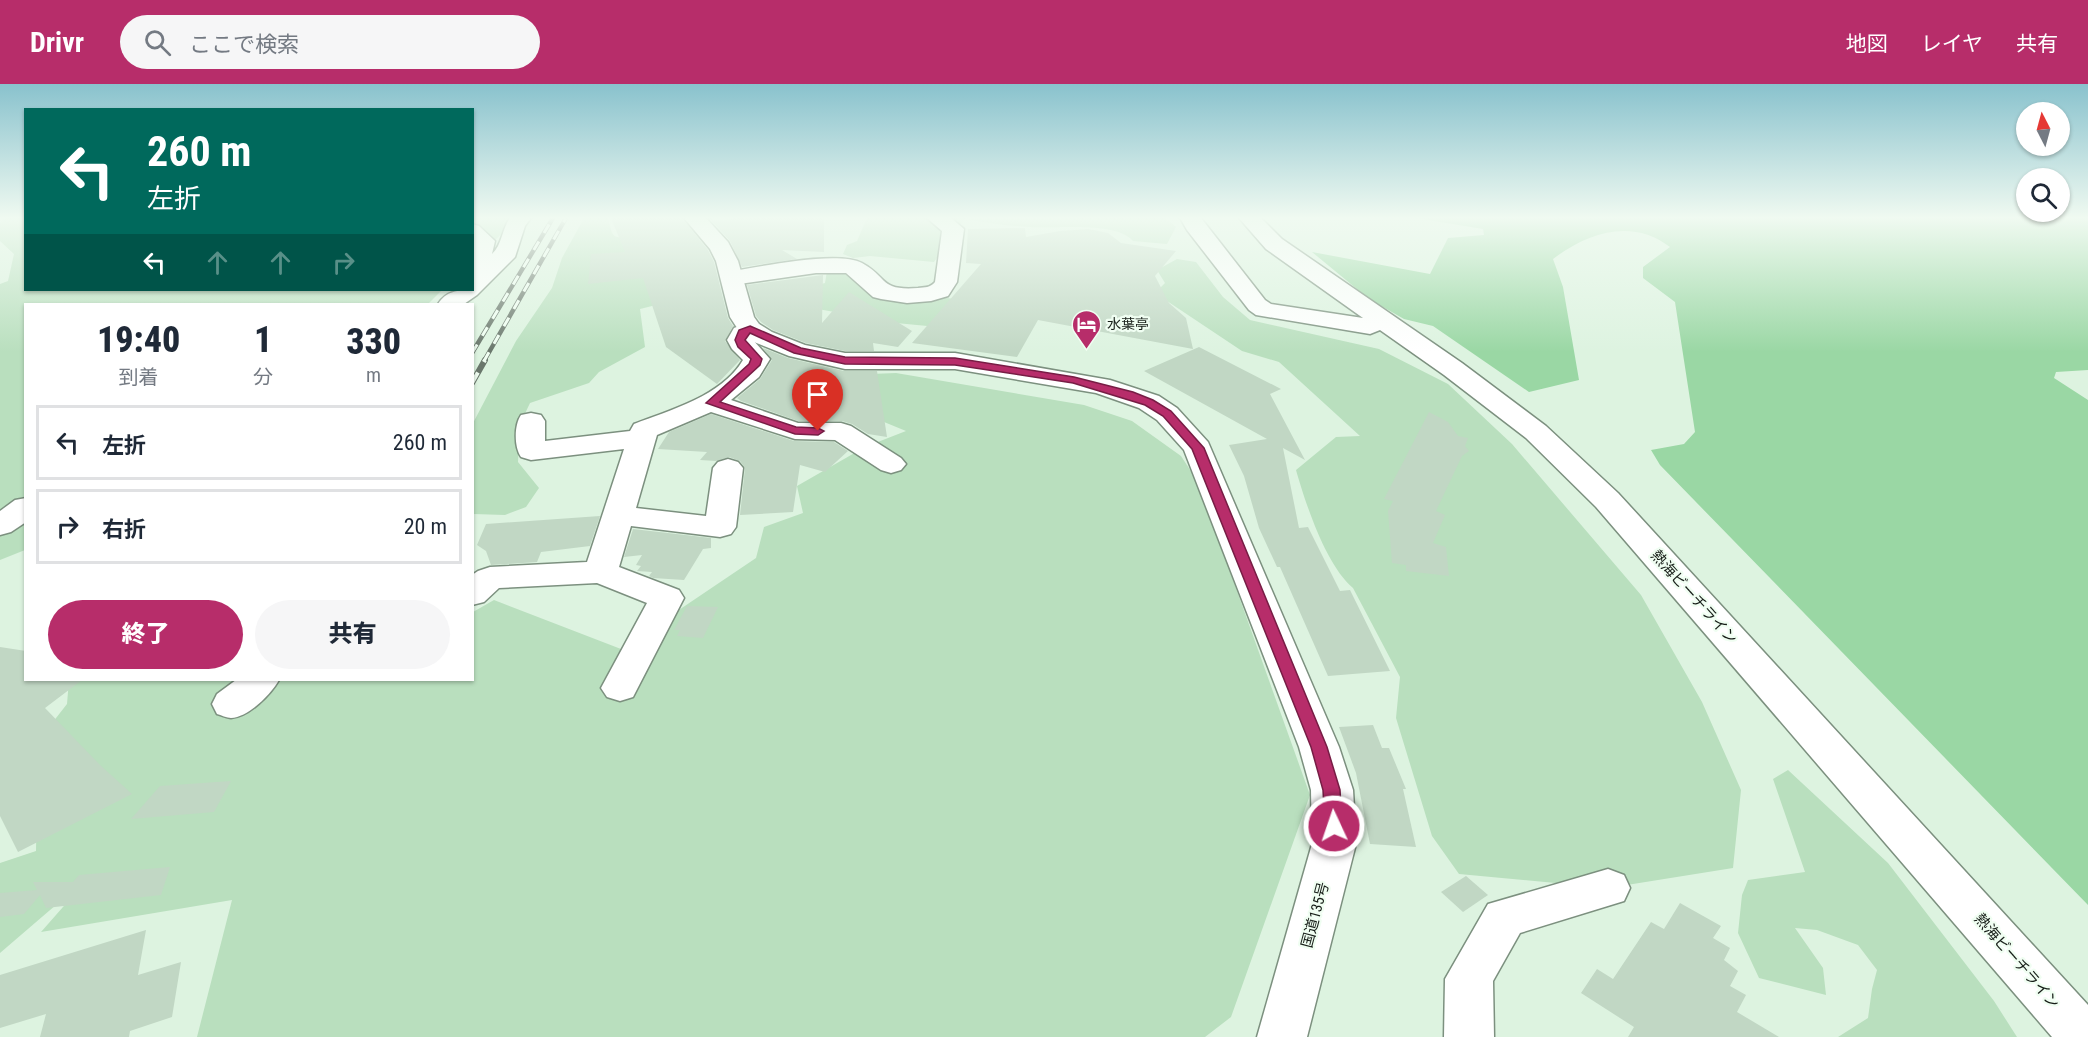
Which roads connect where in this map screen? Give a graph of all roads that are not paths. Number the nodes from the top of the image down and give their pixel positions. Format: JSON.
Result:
{"nodes":[{"id":1,"x":495,"y":262,"type":"edge"},
{"id":2,"x":726,"y":262,"type":"edge"},
{"id":3,"x":949,"y":262,"type":"edge"},
{"id":4,"x":1223,"y":262,"type":"edge"},
{"id":5,"x":1299,"y":262,"type":"edge"},
{"id":6,"x":732,"y":278,"type":"junction"},
{"id":7,"x":474,"y":281,"type":"edge"},
{"id":8,"x":1370,"y":327,"type":"dead end"},
{"id":9,"x":750,"y":329,"type":"junction"},
{"id":10,"x":712,"y":403,"type":"junction"},
{"id":11,"x":531,"y":421,"type":"dead end"},
{"id":12,"x":642,"y":438,"type":"junction"},
{"id":13,"x":891,"y":464,"type":"dead end"},
{"id":14,"x":728,"y":468,"type":"dead end"},
{"id":15,"x":24,"y":508,"type":"edge"},
{"id":16,"x":618,"y":516,"type":"junction"},
{"id":17,"x":0,"y":525,"type":"edge"},
{"id":18,"x":601,"y":572,"type":"junction"},
{"id":19,"x":474,"y":592,"type":"edge"},
{"id":20,"x":259,"y":681,"type":"edge"},
{"id":21,"x":620,"y":688,"type":"dead end"},
{"id":22,"x":231,"y":704,"type":"dead end"},
{"id":23,"x":1608,"y":888,"type":"dead end"},
{"id":24,"x":1282,"y":1037,"type":"edge"},
{"id":25,"x":1469,"y":1037,"type":"edge"},
{"id":26,"x":2084,"y":1037,"type":"edge"}],
"edges":[{"from":1,"to":7,"type":"main road"},
{"from":2,"to":6,"type":"main road"},
{"from":3,"to":6,"type":"main road"},
{"from":4,"to":8,"type":"main road"},
{"from":5,"to":26,"type":"main road","name":"熱海ビーチライン"},
{"from":6,"to":9,"type":"main road"},
{"from":9,"to":10,"type":"main road"},
{"from":9,"to":24,"type":"main road","name":"国道135号"},
{"from":10,"to":12,"type":"main road"},
{"from":10,"to":13,"type":"main road"},
{"from":11,"to":12,"type":"main road"},
{"from":12,"to":16,"type":"main road"},
{"from":14,"to":16,"type":"main road"},
{"from":15,"to":17,"type":"main road"},
{"from":16,"to":18,"type":"main road"},
{"from":18,"to":19,"type":"main road"},
{"from":18,"to":21,"type":"main road"},
{"from":20,"to":22,"type":"main road"},
{"from":23,"to":25,"type":"main road"}]}
